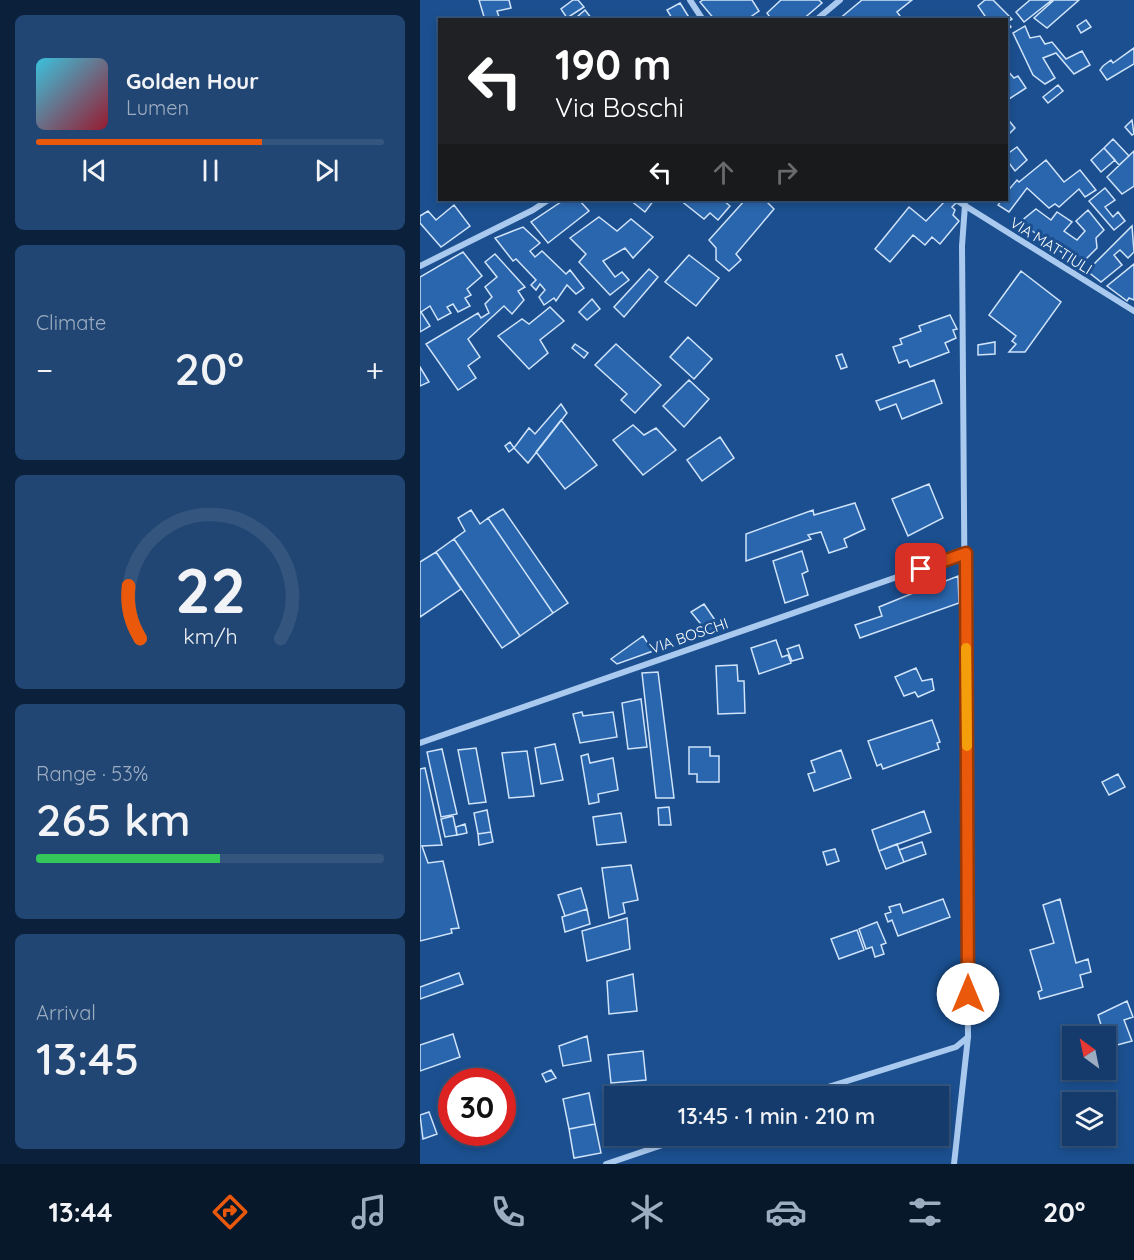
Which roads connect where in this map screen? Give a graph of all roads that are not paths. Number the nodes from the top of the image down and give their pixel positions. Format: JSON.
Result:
{"nodes":[{"id":1,"x":690,"y":0,"type":"edge"},
{"id":2,"x":840,"y":0,"type":"edge"},
{"id":3,"x":702,"y":18,"type":"edge"},
{"id":4,"x":818,"y":18,"type":"edge"},
{"id":5,"x":546,"y":201,"type":"edge"},
{"id":6,"x":958,"y":201,"type":"edge"},
{"id":7,"x":964,"y":205,"type":"junction"},
{"id":8,"x":420,"y":266,"type":"edge"},
{"id":9,"x":1134,"y":311,"type":"edge"},
{"id":10,"x":966,"y":553,"type":"junction"},
{"id":11,"x":420,"y":743,"type":"edge"},
{"id":12,"x":968,"y":1037,"type":"junction"},
{"id":13,"x":831,"y":1086,"type":"edge"},
{"id":14,"x":659,"y":1146,"type":"edge"},
{"id":15,"x":606,"y":1164,"type":"edge"},
{"id":16,"x":954,"y":1164,"type":"edge"}],
"edges":[{"from":1,"to":3,"type":"street"},
{"from":2,"to":4,"type":"street"},
{"from":5,"to":8,"type":"street"},
{"from":6,"to":7,"type":"street","name":"VIA MATTIULI"},
{"from":7,"to":9,"type":"street","name":"VIA MATTIULI"},
{"from":7,"to":10,"type":"street"},
{"from":10,"to":11,"type":"street","name":"VIA BOSCHI"},
{"from":10,"to":12,"type":"street"},
{"from":12,"to":13,"type":"street"},
{"from":12,"to":16,"type":"street"},
{"from":14,"to":15,"type":"street"}]}
